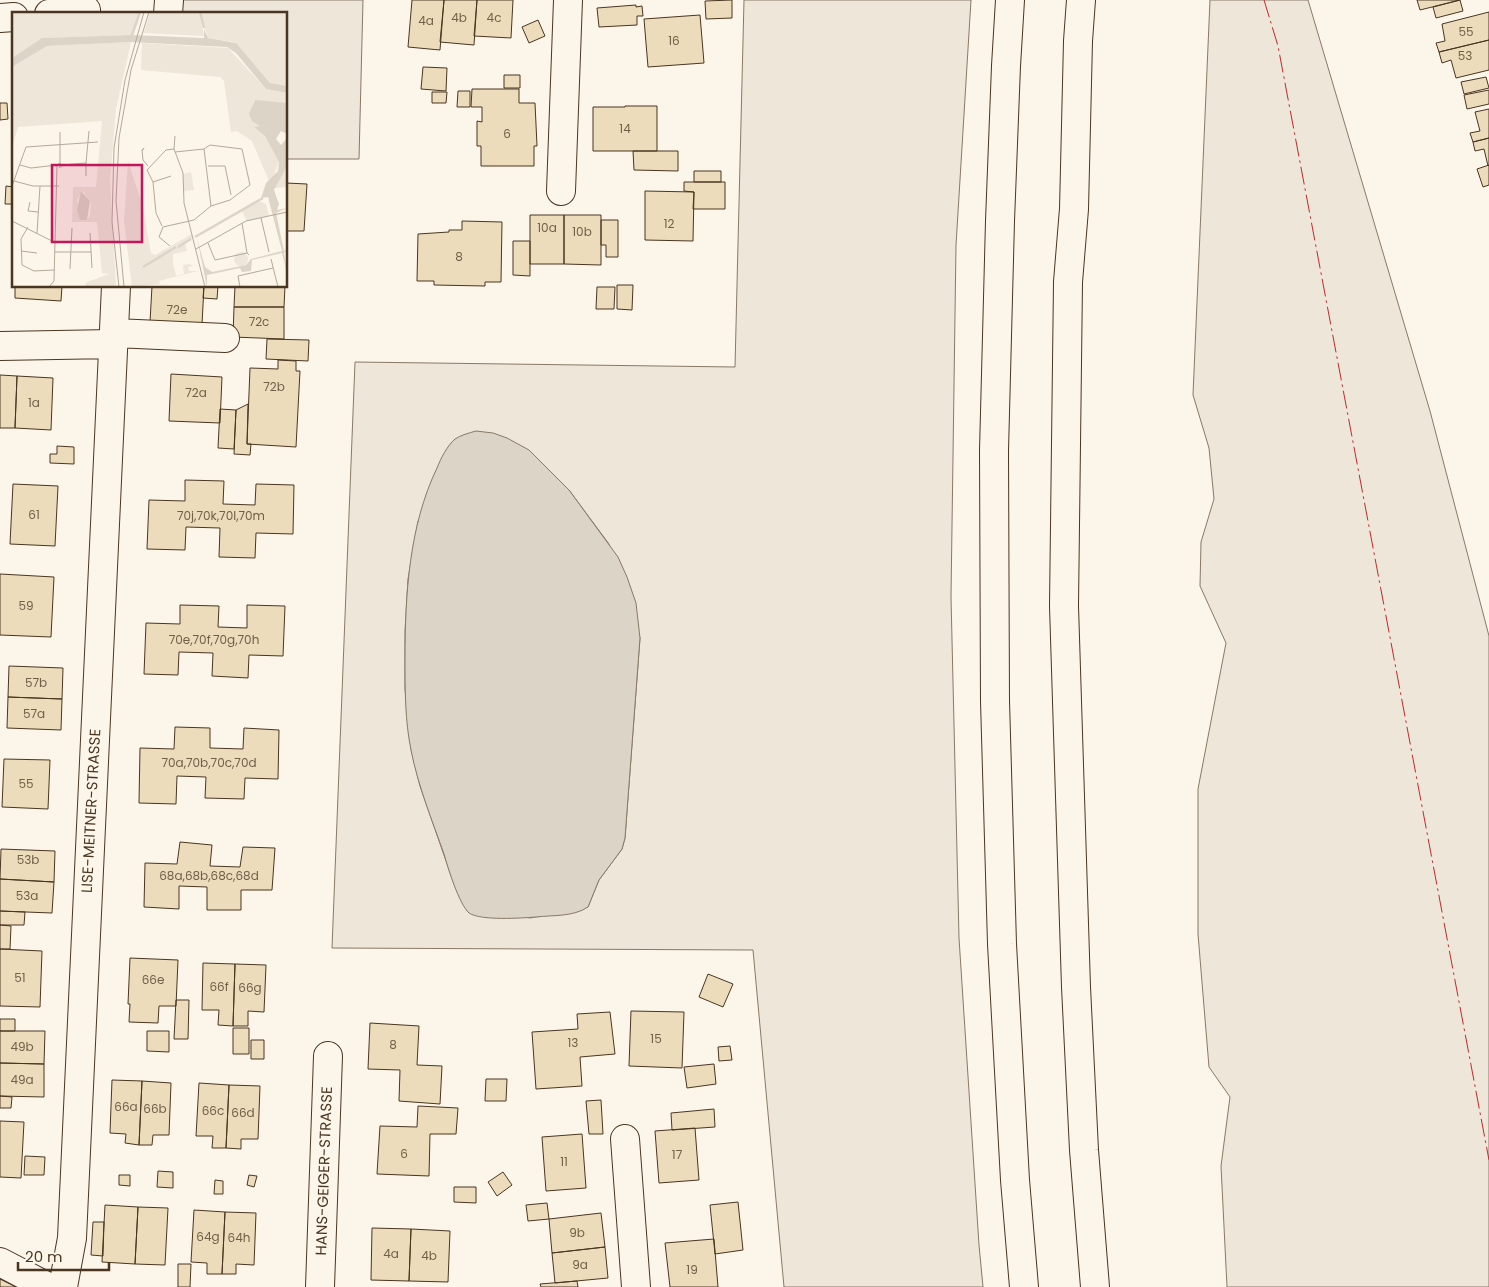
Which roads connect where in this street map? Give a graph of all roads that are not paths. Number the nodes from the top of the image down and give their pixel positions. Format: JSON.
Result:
{"nodes":[{"id":1,"x":568,"y":0,"type":"edge"},
{"id":2,"x":1010,"y":0,"type":"edge"},
{"id":3,"x":1081,"y":0,"type":"edge"},
{"id":4,"x":86,"y":8,"type":"edge"},
{"id":5,"x":61,"y":12,"type":"edge"},
{"id":6,"x":561,"y":191,"type":"dead end"},
{"id":7,"x":116,"y":288,"type":"edge"},
{"id":8,"x":225,"y":338,"type":"dead end"},
{"id":9,"x":114,"y":339,"type":"junction"},
{"id":10,"x":0,"y":346,"type":"edge"},
{"id":11,"x":328,"y":1056,"type":"dead end"},
{"id":12,"x":625,"y":1139,"type":"dead end"},
{"id":13,"x":0,"y":1262,"type":"edge"},
{"id":14,"x":48,"y":1287,"type":"edge"},
{"id":15,"x":63,"y":1287,"type":"edge"},
{"id":16,"x":320,"y":1287,"type":"edge"},
{"id":17,"x":636,"y":1287,"type":"edge"},
{"id":18,"x":1024,"y":1287,"type":"edge"},
{"id":19,"x":1095,"y":1287,"type":"edge"}],
"edges":[{"from":1,"to":6,"type":"main road"},
{"from":2,"to":18,"type":"main road"},
{"from":3,"to":19,"type":"main road"},
{"from":4,"to":5,"type":"main road"},
{"from":7,"to":9,"type":"main road","name":"LISE-MEITNER-STRASSE"},
{"from":8,"to":9,"type":"main road"},
{"from":9,"to":10,"type":"main road"},
{"from":9,"to":15,"type":"main road","name":"LISE-MEITNER-STRASSE"},
{"from":11,"to":16,"type":"main road","name":"HANS-GEIGER-STRASSE"},
{"from":12,"to":17,"type":"main road"},
{"from":13,"to":14,"type":"main road"}]}
